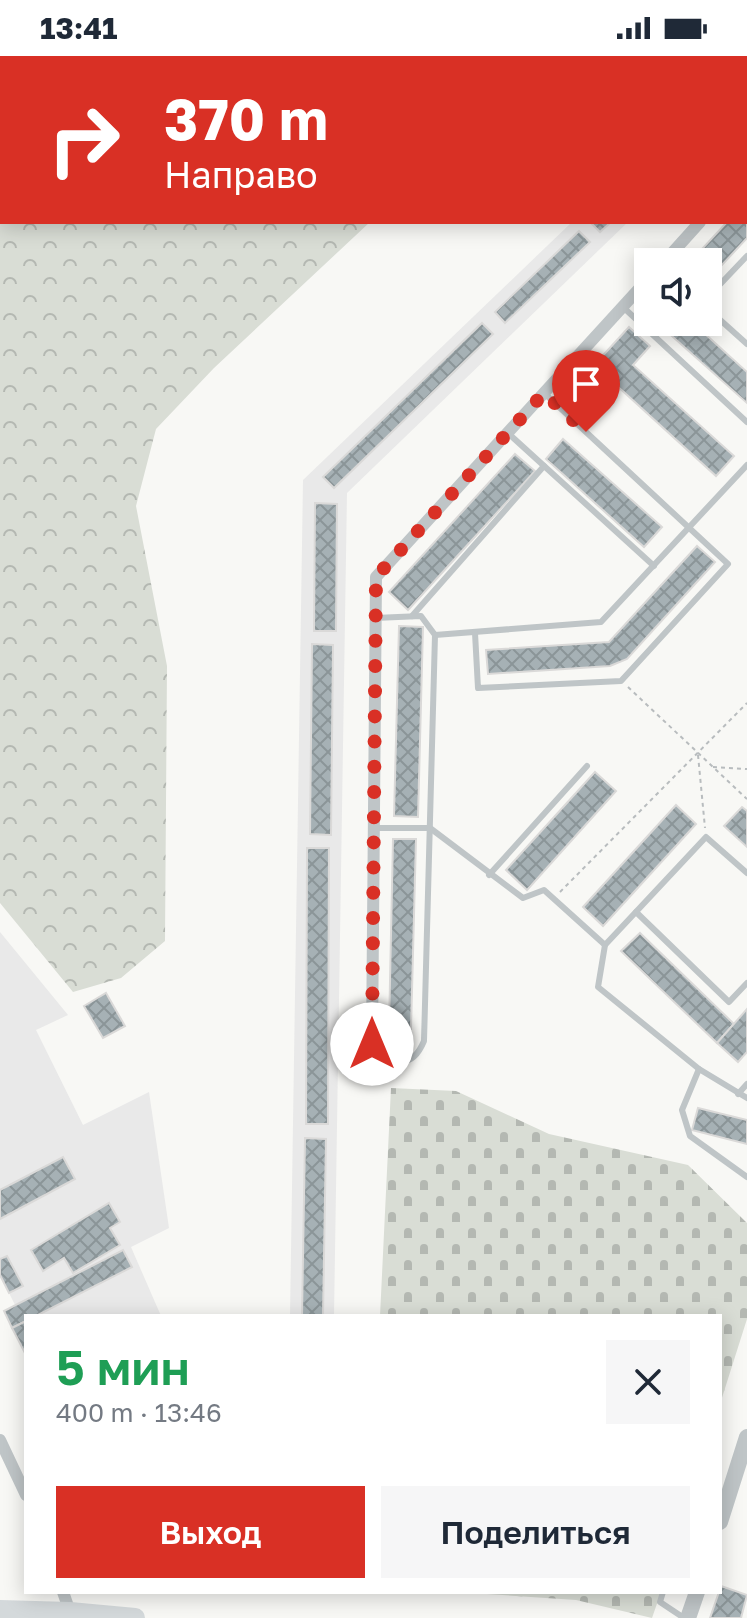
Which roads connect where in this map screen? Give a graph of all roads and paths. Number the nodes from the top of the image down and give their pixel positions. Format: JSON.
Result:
{"nodes":[{"id":1,"x":698,"y":224,"type":"edge"},
{"id":2,"x":677,"y":248,"type":"edge"},
{"id":3,"x":747,"y":256,"type":"edge"},
{"id":4,"x":722,"y":282,"type":"edge"},
{"id":5,"x":634,"y":295,"type":"edge"},
{"id":6,"x":623,"y":307,"type":"junction"},
{"id":7,"x":722,"y":322,"type":"edge"},
{"id":8,"x":747,"y":344,"type":"edge"},
{"id":9,"x":544,"y":393,"type":"junction"},
{"id":10,"x":747,"y":422,"type":"edge"},
{"id":11,"x":508,"y":433,"type":"junction"},
{"id":12,"x":747,"y":465,"type":"edge"},
{"id":13,"x":544,"y":466,"type":"junction"},
{"id":14,"x":690,"y":528,"type":"junction"},
{"id":15,"x":654,"y":566,"type":"junction"},
{"id":16,"x":412,"y":616,"type":"junction"},
{"id":17,"x":375,"y":618,"type":"junction"},
{"id":18,"x":475,"y":633,"type":"junction"},
{"id":19,"x":435,"y":635,"type":"junction"},
{"id":20,"x":621,"y":681,"type":"junction"},
{"id":21,"x":747,"y":703,"type":"edge"},
{"id":22,"x":697,"y":754,"type":"junction"},
{"id":23,"x":587,"y":766,"type":"dead end"},
{"id":24,"x":712,"y":767,"type":"junction"},
{"id":25,"x":747,"y":769,"type":"edge"},
{"id":26,"x":747,"y":799,"type":"edge"},
{"id":27,"x":374,"y":828,"type":"junction"},
{"id":28,"x":430,"y":828,"type":"junction"},
{"id":29,"x":706,"y":837,"type":"junction"},
{"id":30,"x":747,"y":873,"type":"edge"},
{"id":31,"x":489,"y":875,"type":"junction"},
{"id":32,"x":553,"y":898,"type":"junction"},
{"id":33,"x":636,"y":912,"type":"junction"},
{"id":34,"x":605,"y":945,"type":"junction"},
{"id":35,"x":747,"y":983,"type":"edge"},
{"id":36,"x":372,"y":1044,"type":"joint"},
{"id":37,"x":699,"y":1069,"type":"junction"},
{"id":38,"x":747,"y":1084,"type":"edge"},
{"id":39,"x":738,"y":1094,"type":"junction"},
{"id":40,"x":747,"y":1098,"type":"edge"},
{"id":41,"x":747,"y":1177,"type":"edge"},
{"id":42,"x":747,"y":1437,"type":"edge"},
{"id":43,"x":0,"y":1440,"type":"edge"},
{"id":44,"x":743,"y":1463,"type":"edge"},
{"id":45,"x":24,"y":1491,"type":"edge"},
{"id":46,"x":722,"y":1517,"type":"edge"},
{"id":47,"x":64,"y":1594,"type":"edge"},
{"id":48,"x":662,"y":1594,"type":"edge"},
{"id":49,"x":696,"y":1594,"type":"edge"},
{"id":50,"x":0,"y":1610,"type":"edge"},
{"id":51,"x":70,"y":1612,"type":"junction"},
{"id":52,"x":135,"y":1618,"type":"edge"},
{"id":53,"x":686,"y":1618,"type":"edge"}],
"edges":[{"from":1,"to":2,"type":"street"},
{"from":3,"to":4,"type":"lane"},
{"from":5,"to":6,"type":"street"},
{"from":6,"to":9,"type":"street"},
{"from":6,"to":10,"type":"lane"},
{"from":7,"to":8,"type":"lane"},
{"from":9,"to":11,"type":"street"},
{"from":9,"to":14,"type":"lane"},
{"from":11,"to":13,"type":"lane"},
{"from":11,"to":17,"type":"street"},
{"from":12,"to":14,"type":"lane"},
{"from":13,"to":15,"type":"lane"},
{"from":13,"to":16,"type":"lane"},
{"from":14,"to":15,"type":"lane"},
{"from":14,"to":20,"type":"lane"},
{"from":15,"to":18,"type":"lane"},
{"from":16,"to":17,"type":"lane"},
{"from":16,"to":19,"type":"lane"},
{"from":17,"to":27,"type":"street"},
{"from":18,"to":19,"type":"lane"},
{"from":18,"to":20,"type":"lane"},
{"from":19,"to":28,"type":"lane"},
{"from":20,"to":22,"type":"path"},
{"from":21,"to":22,"type":"path"},
{"from":22,"to":24,"type":"path"},
{"from":22,"to":29,"type":"path"},
{"from":22,"to":32,"type":"path"},
{"from":23,"to":31,"type":"lane"},
{"from":24,"to":25,"type":"path"},
{"from":24,"to":26,"type":"path"},
{"from":27,"to":28,"type":"lane"},
{"from":27,"to":36,"type":"street"},
{"from":28,"to":31,"type":"lane"},
{"from":28,"to":36,"type":"lane"},
{"from":29,"to":30,"type":"lane"},
{"from":29,"to":33,"type":"lane"},
{"from":31,"to":32,"type":"lane"},
{"from":32,"to":34,"type":"lane"},
{"from":33,"to":34,"type":"lane"},
{"from":33,"to":35,"type":"lane"},
{"from":34,"to":37,"type":"lane"},
{"from":37,"to":39,"type":"lane"},
{"from":37,"to":41,"type":"lane"},
{"from":38,"to":39,"type":"lane"},
{"from":39,"to":40,"type":"lane"},
{"from":42,"to":44,"type":"street"},
{"from":43,"to":45,"type":"street"},
{"from":44,"to":46,"type":"street"},
{"from":47,"to":51,"type":"street"},
{"from":48,"to":53,"type":"lane"},
{"from":49,"to":53,"type":"street"},
{"from":50,"to":51,"type":"main road"},
{"from":51,"to":52,"type":"main road"}]}
